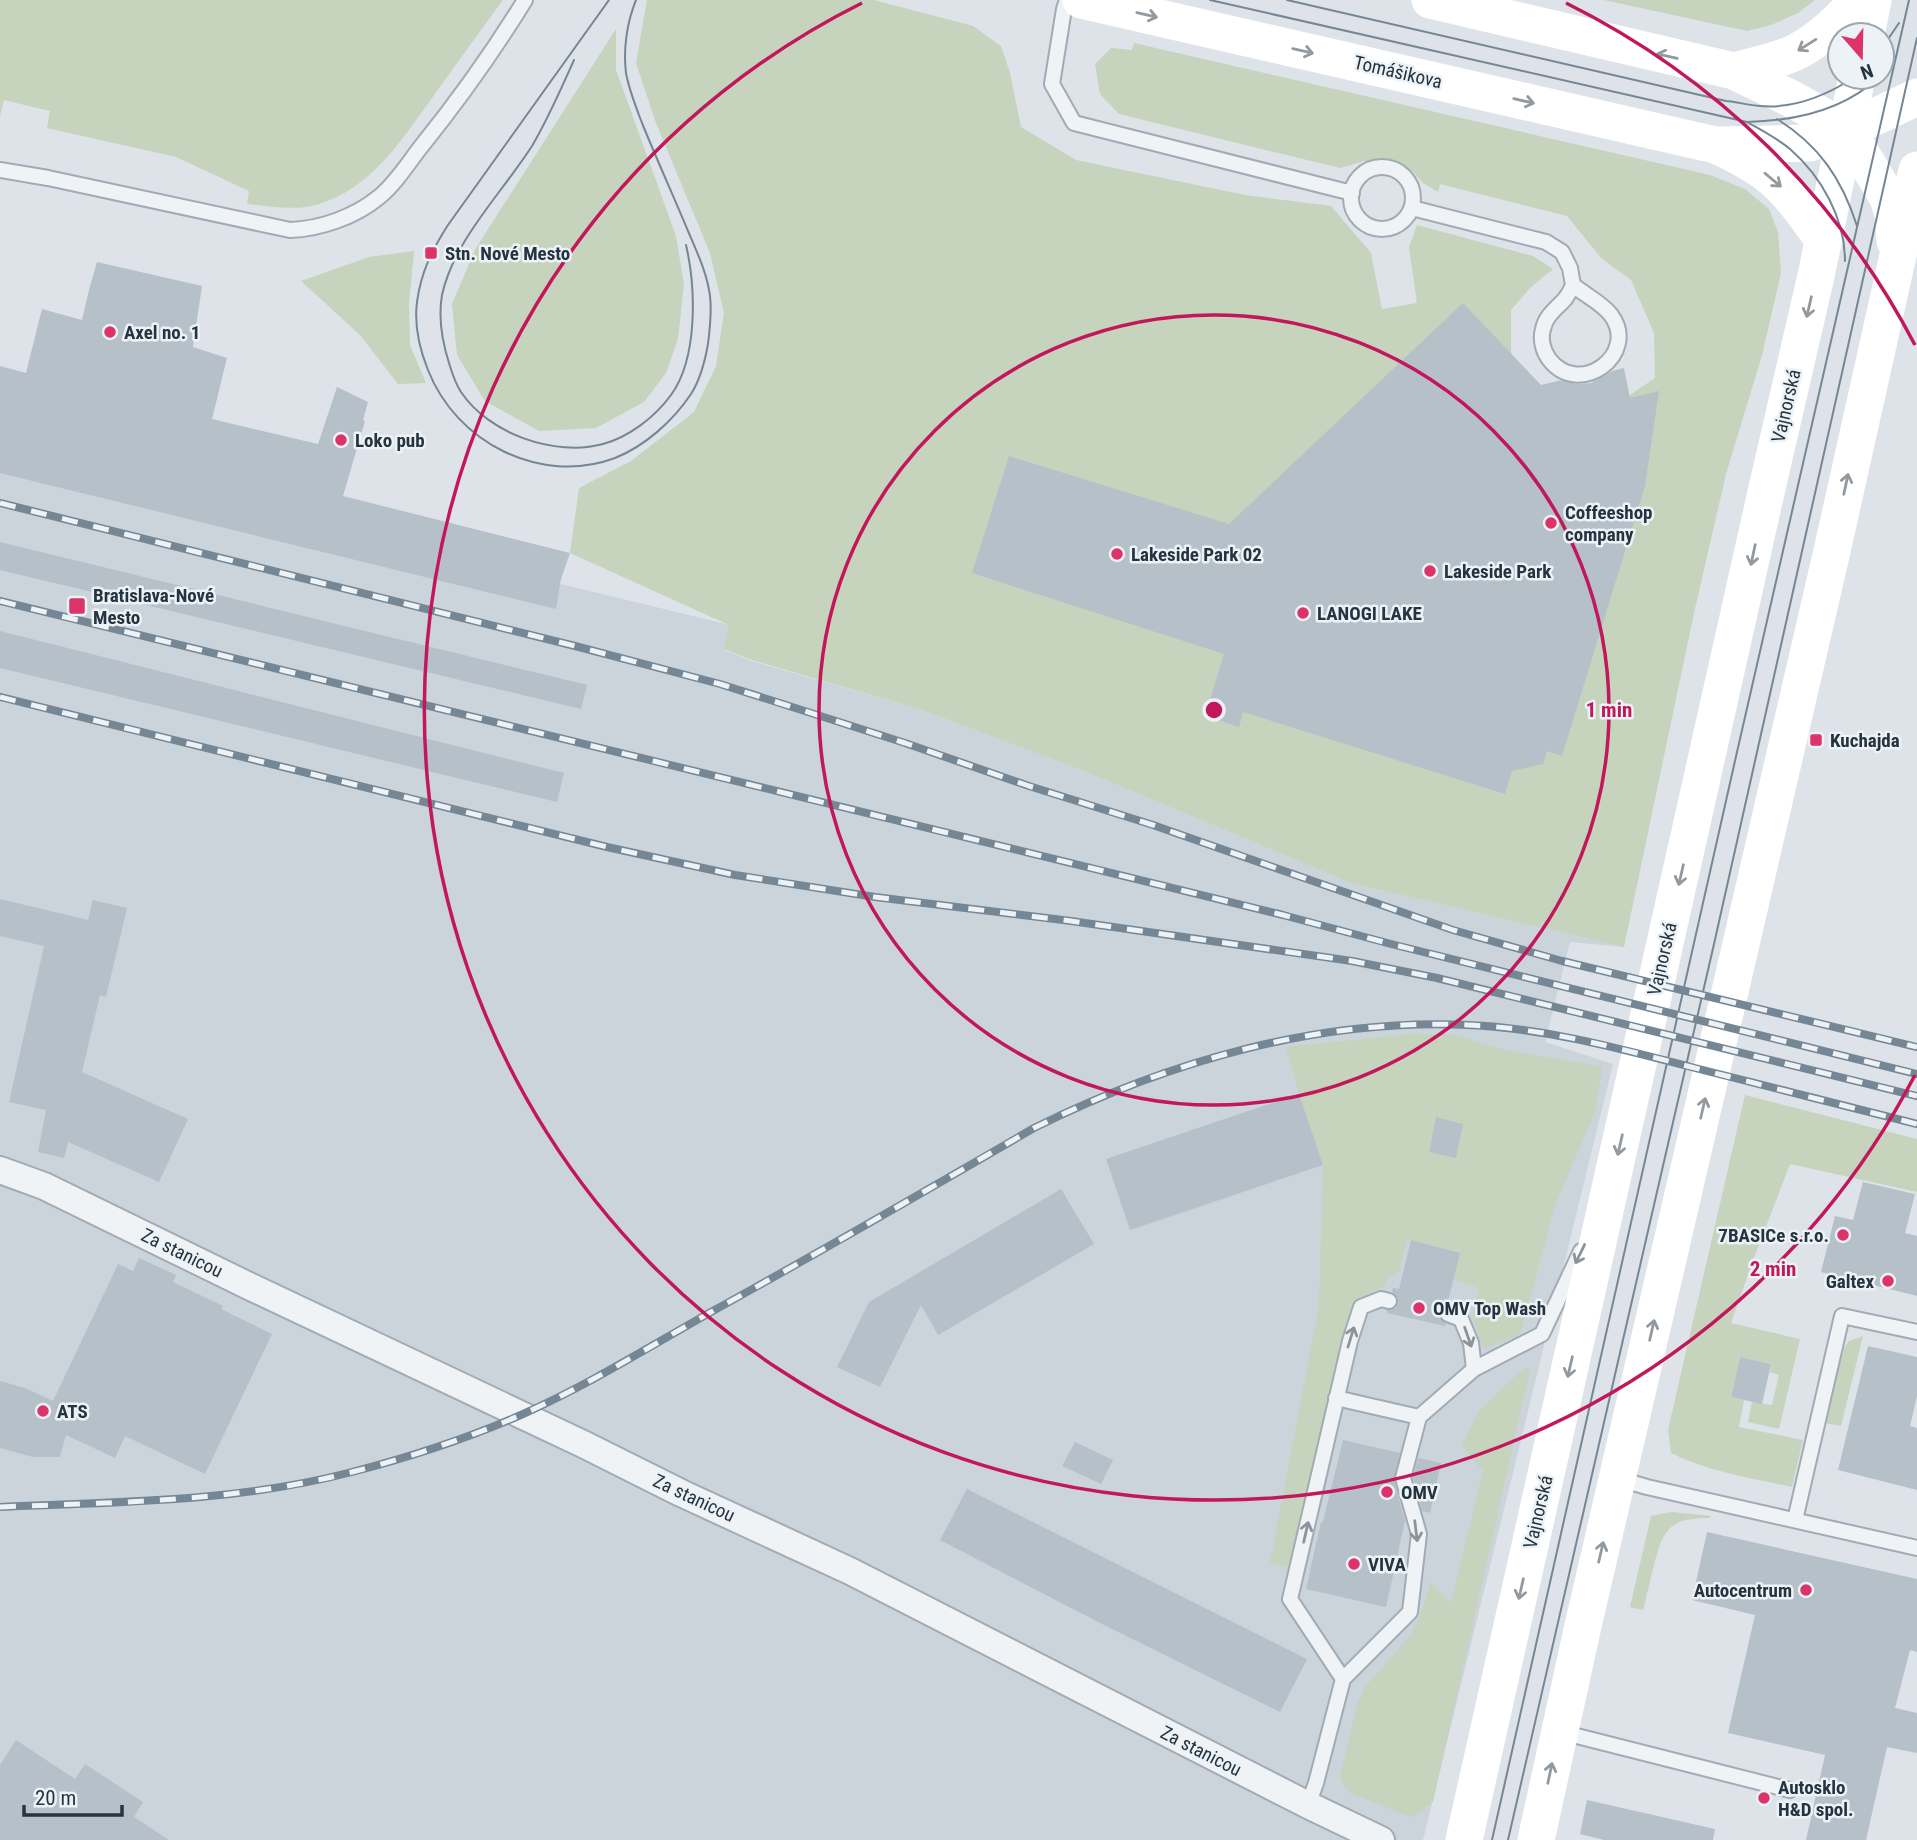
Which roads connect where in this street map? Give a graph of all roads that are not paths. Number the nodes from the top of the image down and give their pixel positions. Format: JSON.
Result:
{"nodes":[{"id":1,"x":525,"y":0,"type":"edge"},
{"id":2,"x":1067,"y":0,"type":"edge"},
{"id":3,"x":1081,"y":0,"type":"edge"},
{"id":4,"x":1430,"y":0,"type":"edge"},
{"id":5,"x":1858,"y":0,"type":"edge"},
{"id":6,"x":1873,"y":0,"type":"edge"},
{"id":7,"x":1869,"y":21,"type":"edge"},
{"id":8,"x":1734,"y":71,"type":"junction"},
{"id":9,"x":1854,"y":91,"type":"edge"},
{"id":10,"x":1917,"y":97,"type":"edge"},
{"id":11,"x":1847,"y":130,"type":"junction"},
{"id":12,"x":1715,"y":145,"type":"junction"},
{"id":13,"x":0,"y":170,"type":"edge"},
{"id":14,"x":1917,"y":170,"type":"edge"},
{"id":15,"x":1352,"y":193,"type":"junction"},
{"id":16,"x":1412,"y":208,"type":"junction"},
{"id":17,"x":1824,"y":240,"type":"junction"},
{"id":18,"x":1896,"y":256,"type":"junction"},
{"id":19,"x":1573,"y":285,"type":"junction"},
{"id":20,"x":0,"y":1170,"type":"edge"},
{"id":21,"x":1609,"y":1193,"type":"junction"},
{"id":22,"x":1390,"y":1301,"type":"dead end"},
{"id":23,"x":1448,"y":1314,"type":"dead end"},
{"id":24,"x":1917,"y":1332,"type":"edge"},
{"id":25,"x":1474,"y":1369,"type":"junction"},
{"id":26,"x":1336,"y":1398,"type":"junction"},
{"id":27,"x":1419,"y":1418,"type":"junction"},
{"id":28,"x":1618,"y":1479,"type":"junction"},
{"id":29,"x":1795,"y":1520,"type":"junction"},
{"id":30,"x":1917,"y":1548,"type":"edge"},
{"id":31,"x":1343,"y":1679,"type":"junction"},
{"id":32,"x":1560,"y":1731,"type":"junction"},
{"id":33,"x":1790,"y":1790,"type":"dead end"},
{"id":34,"x":1308,"y":1805,"type":"junction"},
{"id":35,"x":1381,"y":1840,"type":"edge"},
{"id":36,"x":1464,"y":1840,"type":"edge"},
{"id":37,"x":1536,"y":1840,"type":"edge"}],
"edges":[{"from":1,"to":13,"type":"lane"},
{"from":2,"to":15,"type":"lane"},
{"from":3,"to":12,"type":"main road","name":"Tomášikova","one_way":true},
{"from":8,"to":4,"type":"main road","one_way":true},
{"from":5,"to":8,"type":"main road","one_way":true},
{"from":6,"to":7,"type":"main road"},
{"from":8,"to":11,"type":"main road"},
{"from":9,"to":11,"type":"main road","name":"Vajnorská"},
{"from":10,"to":11,"type":"main road","name":"Tomášikova"},
{"from":11,"to":12,"type":"main road","name":"Tomášikova"},
{"from":11,"to":17,"type":"main road","name":"Vajnorská"},
{"from":11,"to":18,"type":"main road"},
{"from":12,"to":17,"type":"main road","name":"Tomášikova","one_way":true},
{"from":14,"to":18,"type":"main road"},
{"from":15,"to":16,"type":"lane"},
{"from":15,"to":16,"type":"lane"},
{"from":16,"to":19,"type":"lane"},
{"from":17,"to":21,"type":"main road","name":"Vajnorská","one_way":true},
{"from":28,"to":18,"type":"main road","one_way":true},
{"from":19,"to":19,"type":"lane"},
{"from":20,"to":34,"type":"street","name":"Za stanicou"},
{"from":21,"to":25,"type":"lane","one_way":true},
{"from":21,"to":36,"type":"main road","name":"Vajnorská","one_way":true},
{"from":26,"to":22,"type":"lane","one_way":true},
{"from":23,"to":25,"type":"lane","one_way":true},
{"from":24,"to":29,"type":"lane"},
{"from":25,"to":27,"type":"lane"},
{"from":26,"to":27,"type":"lane"},
{"from":31,"to":26,"type":"lane","one_way":true},
{"from":27,"to":31,"type":"lane","one_way":true},
{"from":28,"to":29,"type":"lane"},
{"from":32,"to":28,"type":"main road","one_way":true},
{"from":29,"to":30,"type":"lane"},
{"from":31,"to":34,"type":"lane"},
{"from":32,"to":33,"type":"lane"},
{"from":37,"to":32,"type":"main road","one_way":true},
{"from":34,"to":35,"type":"street","name":"Za stanicou"}]}
